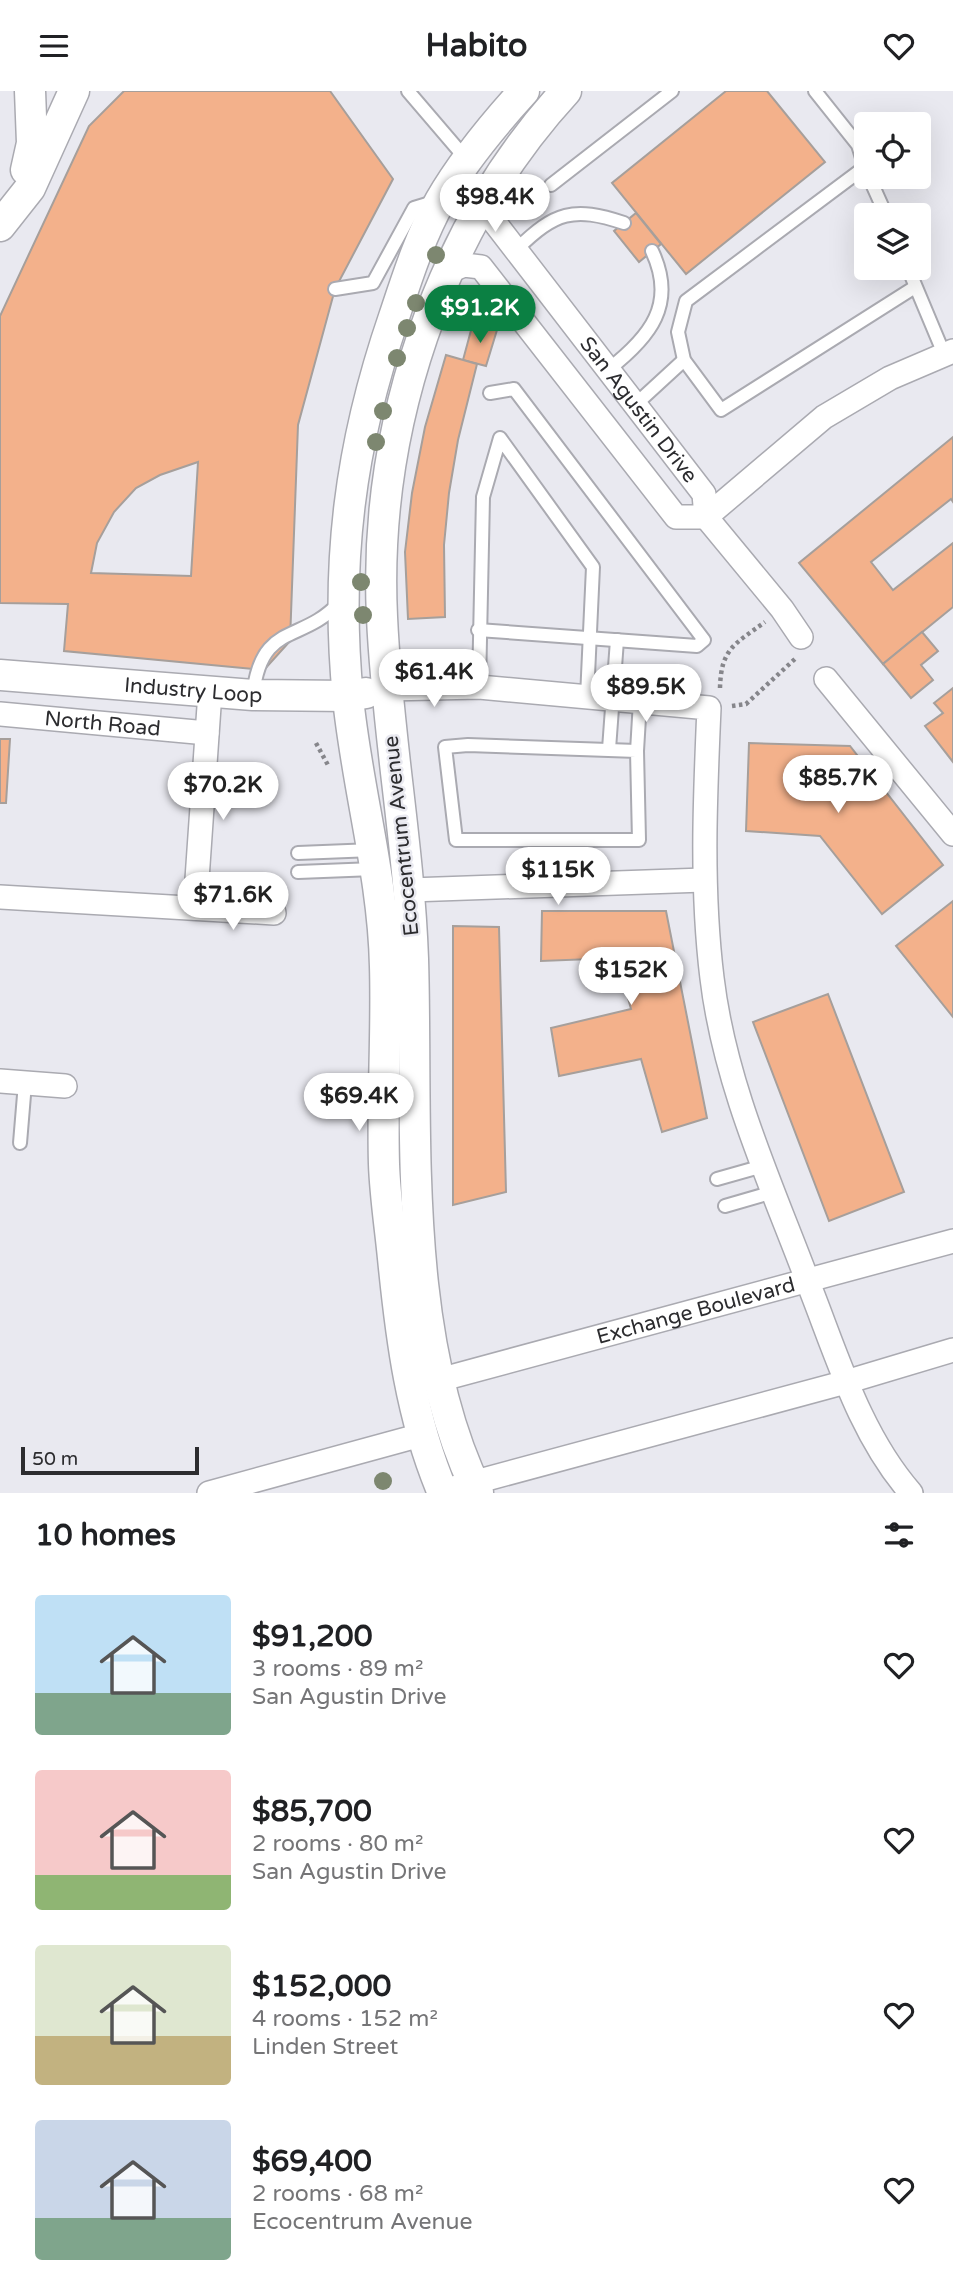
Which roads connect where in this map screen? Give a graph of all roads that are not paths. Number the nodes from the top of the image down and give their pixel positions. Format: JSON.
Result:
{"nodes":[{"id":1,"x":30,"y":91,"type":"edge"},
{"id":2,"x":74,"y":91,"type":"edge"},
{"id":3,"x":408,"y":91,"type":"edge"},
{"id":4,"x":524,"y":91,"type":"edge"},
{"id":5,"x":565,"y":91,"type":"edge"},
{"id":6,"x":672,"y":91,"type":"edge"},
{"id":7,"x":815,"y":91,"type":"edge"},
{"id":8,"x":854,"y":140,"type":"edge"},
{"id":9,"x":467,"y":160,"type":"junction"},
{"id":10,"x":854,"y":181,"type":"edge"},
{"id":11,"x":551,"y":184,"type":"dead end"},
{"id":12,"x":440,"y":201,"type":"junction"},
{"id":13,"x":482,"y":206,"type":"junction"},
{"id":14,"x":8,"y":217,"type":"edge"},
{"id":15,"x":624,"y":223,"type":"dead end"},
{"id":16,"x":517,"y":249,"type":"junction"},
{"id":17,"x":652,"y":251,"type":"dead end"},
{"id":18,"x":447,"y":272,"type":"junction"},
{"id":19,"x":912,"y":280,"type":"edge"},
{"id":20,"x":915,"y":287,"type":"junction"},
{"id":21,"x":335,"y":289,"type":"dead end"},
{"id":22,"x":949,"y":353,"type":"edge"},
{"id":23,"x":684,"y":360,"type":"junction"},
{"id":24,"x":609,"y":369,"type":"junction"},
{"id":25,"x":490,"y":393,"type":"dead end"},
{"id":26,"x":635,"y":405,"type":"junction"},
{"id":27,"x":706,"y":517,"type":"junction"},
{"id":28,"x":344,"y":597,"type":"junction"},
{"id":29,"x":478,"y":630,"type":"junction"},
{"id":30,"x":801,"y":637,"type":"road end"},
{"id":31,"x":591,"y":638,"type":"junction"},
{"id":32,"x":617,"y":640,"type":"junction"},
{"id":33,"x":0,"y":675,"type":"edge"},
{"id":34,"x":826,"y":679,"type":"dead end"},
{"id":35,"x":479,"y":687,"type":"junction"},
{"id":36,"x":387,"y":689,"type":"junction"},
{"id":37,"x":210,"y":692,"type":"junction"},
{"id":38,"x":253,"y":695,"type":"junction"},
{"id":39,"x":348,"y":696,"type":"junction"},
{"id":40,"x":587,"y":697,"type":"junction"},
{"id":41,"x":612,"y":699,"type":"junction"},
{"id":42,"x":640,"y":701,"type":"junction"},
{"id":43,"x":0,"y":715,"type":"edge"},
{"id":44,"x":207,"y":733,"type":"junction"},
{"id":45,"x":609,"y":749,"type":"junction"},
{"id":46,"x":637,"y":751,"type":"junction"},
{"id":47,"x":953,"y":834,"type":"edge"},
{"id":48,"x":298,"y":853,"type":"dead end"},
{"id":49,"x":375,"y":859,"type":"junction"},
{"id":50,"x":298,"y":872,"type":"dead end"},
{"id":51,"x":704,"y":880,"type":"junction"},
{"id":52,"x":410,"y":890,"type":"junction"},
{"id":53,"x":0,"y":897,"type":"edge"},
{"id":54,"x":195,"y":908,"type":"junction"},
{"id":55,"x":274,"y":913,"type":"dead end"},
{"id":56,"x":0,"y":1081,"type":"edge"},
{"id":57,"x":25,"y":1083,"type":"junction"},
{"id":58,"x":65,"y":1086,"type":"dead end"},
{"id":59,"x":20,"y":1143,"type":"dead end"},
{"id":60,"x":763,"y":1166,"type":"junction"},
{"id":61,"x":717,"y":1179,"type":"dead end"},
{"id":62,"x":773,"y":1192,"type":"junction"},
{"id":63,"x":725,"y":1206,"type":"dead end"},
{"id":64,"x":953,"y":1241,"type":"edge"},
{"id":65,"x":808,"y":1282,"type":"junction"},
{"id":66,"x":953,"y":1350,"type":"edge"},
{"id":67,"x":439,"y":1380,"type":"junction"},
{"id":68,"x":846,"y":1382,"type":"junction"},
{"id":69,"x":421,"y":1435,"type":"junction"},
{"id":70,"x":476,"y":1488,"type":"edge"},
{"id":71,"x":440,"y":1492,"type":"edge"},
{"id":72,"x":209,"y":1493,"type":"edge"},
{"id":73,"x":911,"y":1493,"type":"edge"}],
"edges":[{"from":1,"to":14,"type":"street"},
{"from":2,"to":14,"type":"street"},
{"from":3,"to":9,"type":"lane"},
{"from":4,"to":9,"type":"street","name":"Ecocentrum Avenue"},
{"from":5,"to":13,"type":"street","name":"Ecocentrum Avenue"},
{"from":6,"to":11,"type":"lane"},
{"from":7,"to":8,"type":"lane"},
{"from":9,"to":12,"type":"street","name":"Ecocentrum Avenue"},
{"from":10,"to":23,"type":"lane"},
{"from":12,"to":21,"type":"lane"},
{"from":12,"to":28,"type":"street","name":"Ecocentrum Avenue"},
{"from":13,"to":16,"type":"street","name":"San Agustin Drive"},
{"from":13,"to":18,"type":"street","name":"Ecocentrum Avenue"},
{"from":15,"to":16,"type":"lane"},
{"from":16,"to":24,"type":"street","name":"San Agustin Drive"},
{"from":17,"to":24,"type":"lane"},
{"from":18,"to":27,"type":"street","name":"San Agustin Drive"},
{"from":18,"to":36,"type":"street","name":"Ecocentrum Avenue"},
{"from":19,"to":20,"type":"lane"},
{"from":20,"to":22,"type":"lane"},
{"from":20,"to":23,"type":"lane"},
{"from":22,"to":27,"type":"street"},
{"from":23,"to":26,"type":"lane"},
{"from":24,"to":26,"type":"street","name":"San Agustin Drive"},
{"from":25,"to":32,"type":"lane"},
{"from":26,"to":27,"type":"street","name":"San Agustin Drive"},
{"from":27,"to":30,"type":"street","name":"San Agustin Drive"},
{"from":28,"to":38,"type":"lane"},
{"from":28,"to":39,"type":"street","name":"Ecocentrum Avenue"},
{"from":29,"to":31,"type":"lane"},
{"from":29,"to":31,"type":"lane"},
{"from":29,"to":35,"type":"lane"},
{"from":31,"to":32,"type":"lane"},
{"from":31,"to":40,"type":"lane"},
{"from":32,"to":41,"type":"lane"},
{"from":33,"to":37,"type":"street","name":"Industry Loop"},
{"from":34,"to":47,"type":"street"},
{"from":35,"to":36,"type":"street"},
{"from":35,"to":40,"type":"street"},
{"from":36,"to":39,"type":"street","name":"Industry Loop"},
{"from":36,"to":52,"type":"street","name":"Ecocentrum Avenue"},
{"from":37,"to":38,"type":"street","name":"Industry Loop"},
{"from":37,"to":44,"type":"street"},
{"from":38,"to":39,"type":"street","name":"Industry Loop"},
{"from":39,"to":49,"type":"street","name":"Ecocentrum Avenue"},
{"from":40,"to":41,"type":"street"},
{"from":41,"to":42,"type":"street"},
{"from":41,"to":45,"type":"lane"},
{"from":42,"to":46,"type":"lane"},
{"from":42,"to":51,"type":"street"},
{"from":43,"to":44,"type":"street","name":"North Road"},
{"from":44,"to":54,"type":"street"},
{"from":45,"to":46,"type":"lane"},
{"from":45,"to":46,"type":"lane"},
{"from":48,"to":49,"type":"lane"},
{"from":49,"to":50,"type":"lane"},
{"from":49,"to":69,"type":"street","name":"Ecocentrum Avenue"},
{"from":51,"to":52,"type":"street"},
{"from":51,"to":60,"type":"street"},
{"from":52,"to":67,"type":"street","name":"Ecocentrum Avenue"},
{"from":53,"to":54,"type":"street"},
{"from":54,"to":55,"type":"street"},
{"from":56,"to":57,"type":"street"},
{"from":57,"to":58,"type":"street"},
{"from":57,"to":59,"type":"lane"},
{"from":60,"to":61,"type":"lane"},
{"from":60,"to":62,"type":"street"},
{"from":62,"to":63,"type":"lane"},
{"from":62,"to":65,"type":"street"},
{"from":64,"to":65,"type":"street","name":"Exchange Boulevard"},
{"from":65,"to":67,"type":"street","name":"Exchange Boulevard"},
{"from":65,"to":68,"type":"street"},
{"from":66,"to":68,"type":"street"},
{"from":67,"to":70,"type":"street","name":"Ecocentrum Avenue"},
{"from":68,"to":70,"type":"street"},
{"from":68,"to":73,"type":"street"},
{"from":69,"to":71,"type":"street","name":"Ecocentrum Avenue"},
{"from":69,"to":72,"type":"street"},
{"from":70,"to":71,"type":"street"}]}
